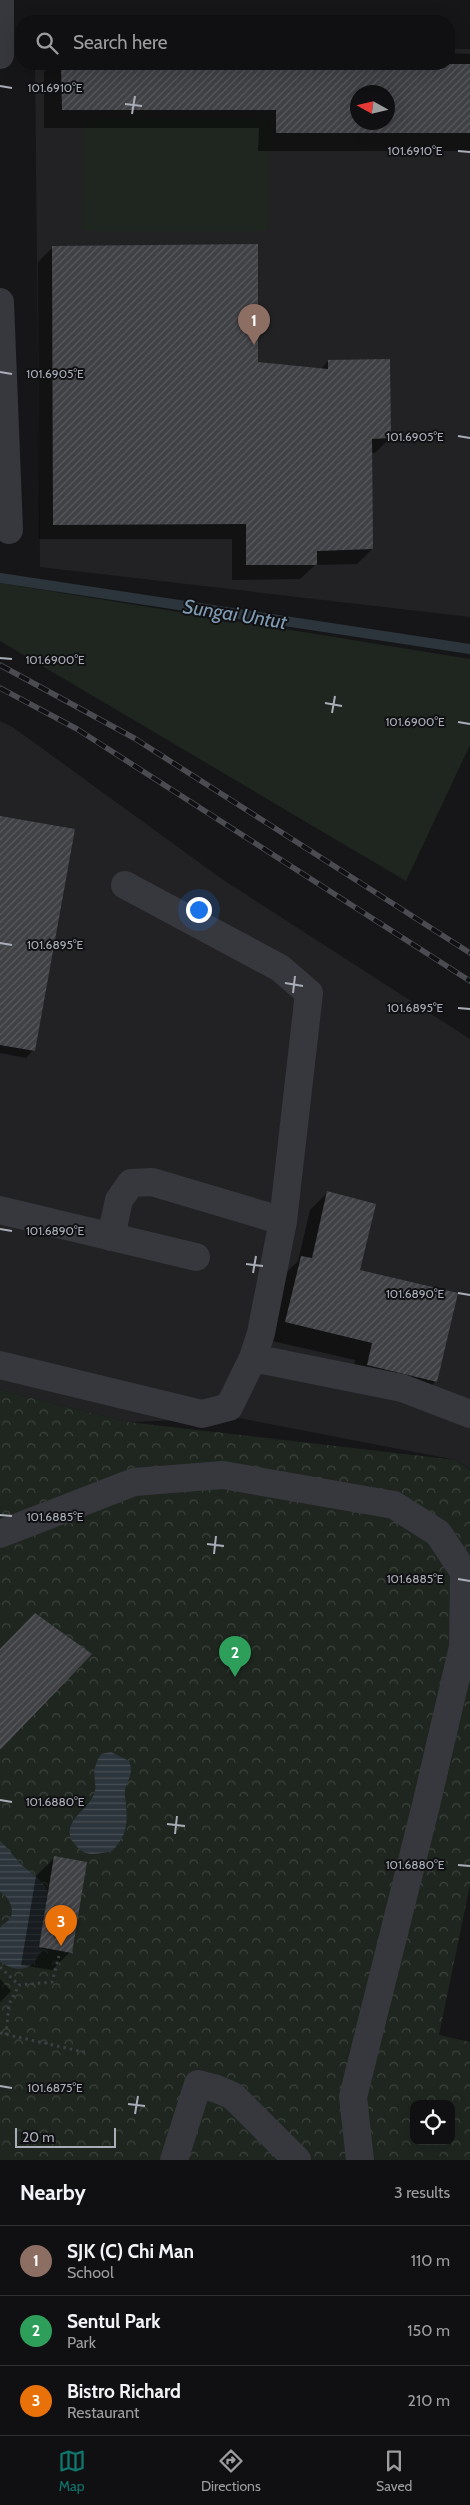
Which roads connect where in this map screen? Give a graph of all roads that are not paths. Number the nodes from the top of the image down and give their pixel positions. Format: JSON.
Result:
{"nodes":[{"id":1,"x":0,"y":0,"type":"edge"},
{"id":2,"x":0,"y":55,"type":"edge"},
{"id":3,"x":0,"y":302,"type":"edge"},
{"id":4,"x":9,"y":530,"type":"dead end"},
{"id":5,"x":125,"y":885,"type":"dead end"},
{"id":6,"x":0,"y":1210,"type":"edge"},
{"id":7,"x":284,"y":1221,"type":"junction"},
{"id":8,"x":111,"y":1237,"type":"junction"},
{"id":9,"x":196,"y":1257,"type":"dead end"},
{"id":10,"x":253,"y":1358,"type":"junction"},
{"id":11,"x":0,"y":1364,"type":"edge"},
{"id":12,"x":470,"y":1414,"type":"edge"},
{"id":13,"x":0,"y":1534,"type":"edge"},
{"id":14,"x":174,"y":2160,"type":"edge"},
{"id":15,"x":297,"y":2160,"type":"edge"},
{"id":16,"x":360,"y":2160,"type":"edge"}],
"edges":[{"from":1,"to":2,"type":"lane"},
{"from":3,"to":4,"type":"lane"},
{"from":5,"to":7,"type":"lane"},
{"from":6,"to":8,"type":"lane"},
{"from":7,"to":8,"type":"lane"},
{"from":7,"to":10,"type":"lane"},
{"from":8,"to":9,"type":"lane"},
{"from":10,"to":11,"type":"lane"},
{"from":10,"to":12,"type":"lane"},
{"from":13,"to":16,"type":"lane"},
{"from":14,"to":15,"type":"lane"}]}
